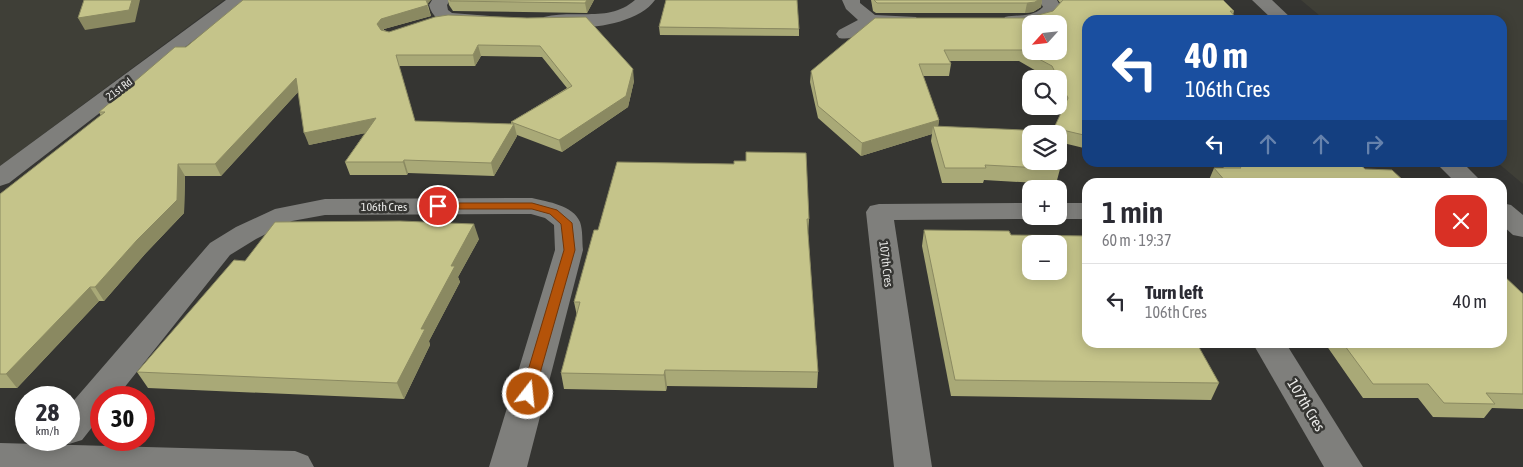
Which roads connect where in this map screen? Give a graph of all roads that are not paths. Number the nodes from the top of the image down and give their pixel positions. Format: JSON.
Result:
{"nodes":[{"id":1,"x":237,"y":0,"type":"edge"},
{"id":2,"x":441,"y":0,"type":"edge"},
{"id":3,"x":646,"y":0,"type":"edge"},
{"id":4,"x":851,"y":0,"type":"edge"},
{"id":5,"x":1048,"y":0,"type":"edge"},
{"id":6,"x":1261,"y":0,"type":"edge"},
{"id":7,"x":1278,"y":15,"type":"edge"},
{"id":8,"x":448,"y":18,"type":"junction"},
{"id":9,"x":504,"y":20,"type":"edge"},
{"id":10,"x":532,"y":20,"type":"edge"},
{"id":11,"x":870,"y":21,"type":"junction"},
{"id":12,"x":928,"y":21,"type":"edge"},
{"id":13,"x":996,"y":21,"type":"edge"},
{"id":14,"x":430,"y":23,"type":"edge"},
{"id":15,"x":846,"y":34,"type":"dead end"},
{"id":16,"x":1453,"y":167,"type":"edge"},
{"id":17,"x":0,"y":178,"type":"edge"},
{"id":18,"x":1465,"y":178,"type":"edge"},
{"id":19,"x":1022,"y":211,"type":"edge"},
{"id":20,"x":1067,"y":211,"type":"edge"},
{"id":21,"x":1082,"y":211,"type":"edge"},
{"id":22,"x":1507,"y":216,"type":"edge"},
{"id":23,"x":1523,"y":230,"type":"edge"},
{"id":24,"x":1272,"y":348,"type":"edge"},
{"id":25,"x":80,"y":417,"type":"edge"},
{"id":26,"x":41,"y":451,"type":"edge"},
{"id":27,"x":80,"y":451,"type":"edge"},
{"id":28,"x":0,"y":458,"type":"edge"},
{"id":29,"x":295,"y":467,"type":"edge"},
{"id":30,"x":508,"y":467,"type":"edge"},
{"id":31,"x":913,"y":467,"type":"edge"},
{"id":32,"x":1344,"y":467,"type":"edge"}],
"edges":[{"from":1,"to":17,"type":"street","name":"21st Rd"},
{"from":2,"to":8,"type":"street"},
{"from":3,"to":10,"type":"street"},
{"from":4,"to":11,"type":"street"},
{"from":5,"to":13,"type":"street"},
{"from":6,"to":7,"type":"street"},
{"from":8,"to":9,"type":"street"},
{"from":8,"to":14,"type":"street"},
{"from":11,"to":12,"type":"street"},
{"from":11,"to":15,"type":"street"},
{"from":16,"to":18,"type":"street"},
{"from":19,"to":31,"type":"street","name":"107th Cres"},
{"from":20,"to":21,"type":"street"},
{"from":22,"to":23,"type":"street"},
{"from":24,"to":32,"type":"street","name":"107th Cres"},
{"from":25,"to":30,"type":"street","name":"106th Cres"},
{"from":26,"to":28,"type":"street"},
{"from":27,"to":29,"type":"street"}]}
